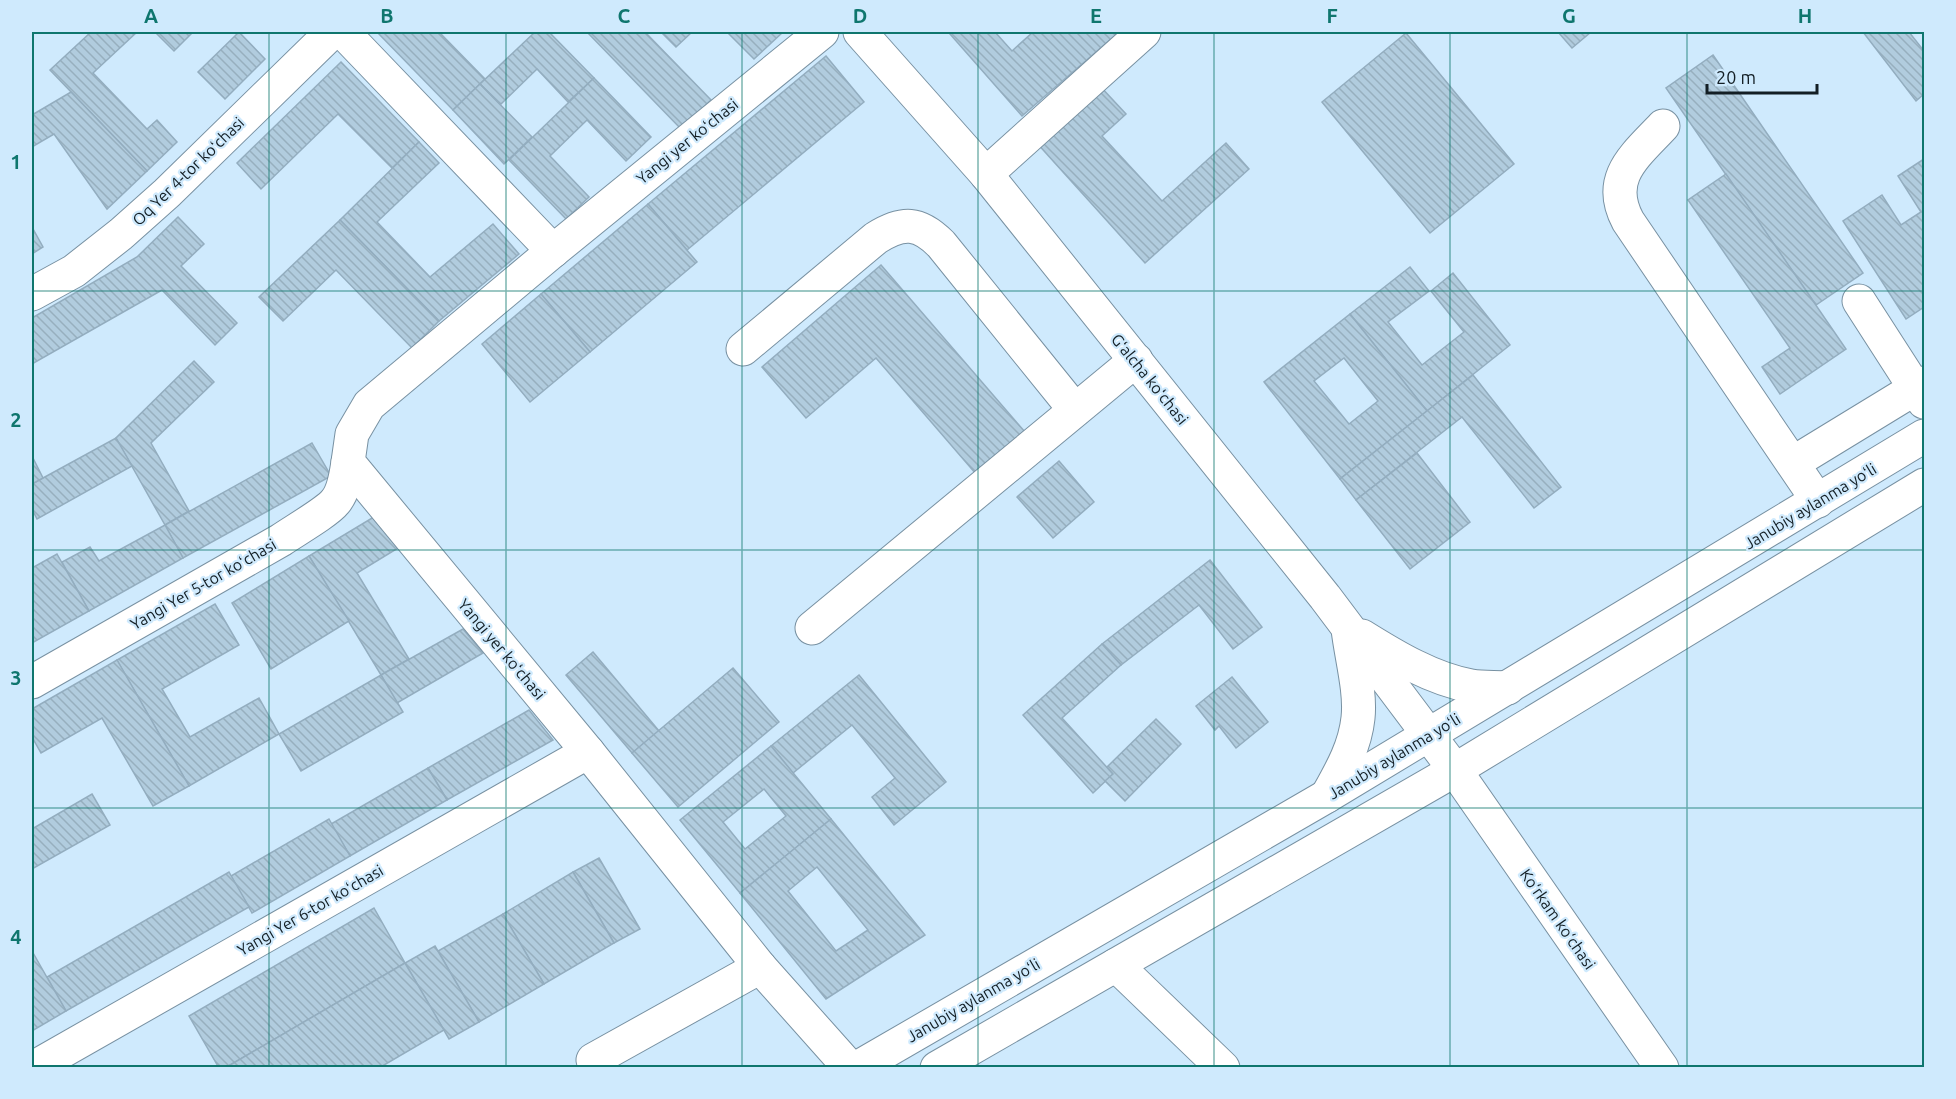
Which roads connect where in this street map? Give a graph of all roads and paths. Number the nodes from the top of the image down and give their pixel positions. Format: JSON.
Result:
{"nodes":[{"id":1,"x":332,"y":32,"type":"edge"},
{"id":2,"x":343,"y":32,"type":"edge"},
{"id":3,"x":822,"y":32,"type":"edge"},
{"id":4,"x":860,"y":32,"type":"edge"},
{"id":5,"x":1144,"y":32,"type":"edge"},
{"id":6,"x":1663,"y":126,"type":"dead end"},
{"id":7,"x":986,"y":174,"type":"junction"},
{"id":8,"x":553,"y":251,"type":"junction"},
{"id":9,"x":32,"y":294,"type":"edge"},
{"id":10,"x":1859,"y":301,"type":"dead end"},
{"id":11,"x":743,"y":349,"type":"dead end"},
{"id":12,"x":1136,"y":360,"type":"junction"},
{"id":13,"x":1922,"y":391,"type":"edge"},
{"id":14,"x":1075,"y":410,"type":"junction"},
{"id":15,"x":1924,"y":436,"type":"edge"},
{"id":16,"x":348,"y":462,"type":"junction"},
{"id":17,"x":1793,"y":463,"type":"junction"},
{"id":18,"x":1924,"y":485,"type":"edge"},
{"id":19,"x":1818,"y":501,"type":"junction"},
{"id":20,"x":1348,"y":627,"type":"junction"},
{"id":21,"x":812,"y":628,"type":"dead end"},
{"id":22,"x":32,"y":682,"type":"edge"},
{"id":23,"x":1508,"y":688,"type":"junction"},
{"id":24,"x":1429,"y":735,"type":"junction"},
{"id":25,"x":588,"y":752,"type":"junction"},
{"id":26,"x":1455,"y":770,"type":"junction"},
{"id":27,"x":1327,"y":796,"type":"junction"},
{"id":28,"x":1116,"y":965,"type":"junction"},
{"id":29,"x":760,"y":967,"type":"junction"},
{"id":30,"x":593,"y":1060,"type":"dead end"},
{"id":31,"x":33,"y":1068,"type":"edge"},
{"id":32,"x":850,"y":1068,"type":"edge"},
{"id":33,"x":857,"y":1068,"type":"edge"},
{"id":34,"x":937,"y":1068,"type":"edge"},
{"id":35,"x":1223,"y":1068,"type":"edge"},
{"id":36,"x":1662,"y":1068,"type":"edge"}],
"edges":[{"from":1,"to":9,"type":"main road","name":"Oq Yer 4-tor koʻchasi"},
{"from":2,"to":8,"type":"main road"},
{"from":3,"to":8,"type":"main road","name":"Yangi yer koʻchasi"},
{"from":4,"to":7,"type":"main road","name":"Gʻalcha koʻchasi"},
{"from":5,"to":7,"type":"main road"},
{"from":6,"to":17,"type":"main road"},
{"from":7,"to":12,"type":"main road","name":"Gʻalcha koʻchasi"},
{"from":8,"to":16,"type":"main road","name":"Yangi yer koʻchasi"},
{"from":10,"to":13,"type":"main road"},
{"from":11,"to":14,"type":"main road"},
{"from":12,"to":14,"type":"main road"},
{"from":12,"to":20,"type":"main road","name":"Gʻalcha koʻchasi"},
{"from":13,"to":17,"type":"main road"},
{"from":14,"to":21,"type":"main road"},
{"from":15,"to":19,"type":"main road","name":"Janubiy aylanma yoʻli"},
{"from":16,"to":22,"type":"main road","name":"Yangi Yer 5-tor koʻchasi"},
{"from":16,"to":25,"type":"main road","name":"Yangi yer koʻchasi"},
{"from":17,"to":19,"type":"main road"},
{"from":18,"to":26,"type":"main road"},
{"from":19,"to":23,"type":"main road","name":"Janubiy aylanma yoʻli"},
{"from":20,"to":23,"type":"main road"},
{"from":20,"to":24,"type":"main road","name":"Gʻalcha koʻchasi"},
{"from":20,"to":27,"type":"main road"},
{"from":23,"to":24,"type":"main road","name":"Janubiy aylanma yoʻli"},
{"from":24,"to":26,"type":"main road","name":"Ko‘rkam ko‘chasi"},
{"from":24,"to":27,"type":"main road","name":"Janubiy aylanma yoʻli"},
{"from":25,"to":29,"type":"main road","name":"Yangi yer koʻchasi"},
{"from":25,"to":31,"type":"main road","name":"Yangi Yer 6-tor koʻchasi"},
{"from":26,"to":28,"type":"main road"},
{"from":26,"to":36,"type":"main road","name":"Ko‘rkam ko‘chasi"},
{"from":27,"to":33,"type":"main road","name":"Janubiy aylanma yoʻli"},
{"from":28,"to":34,"type":"main road"},
{"from":28,"to":35,"type":"main road"},
{"from":29,"to":30,"type":"main road"},
{"from":29,"to":32,"type":"main road","name":"Yangi yer koʻchasi"}]}
